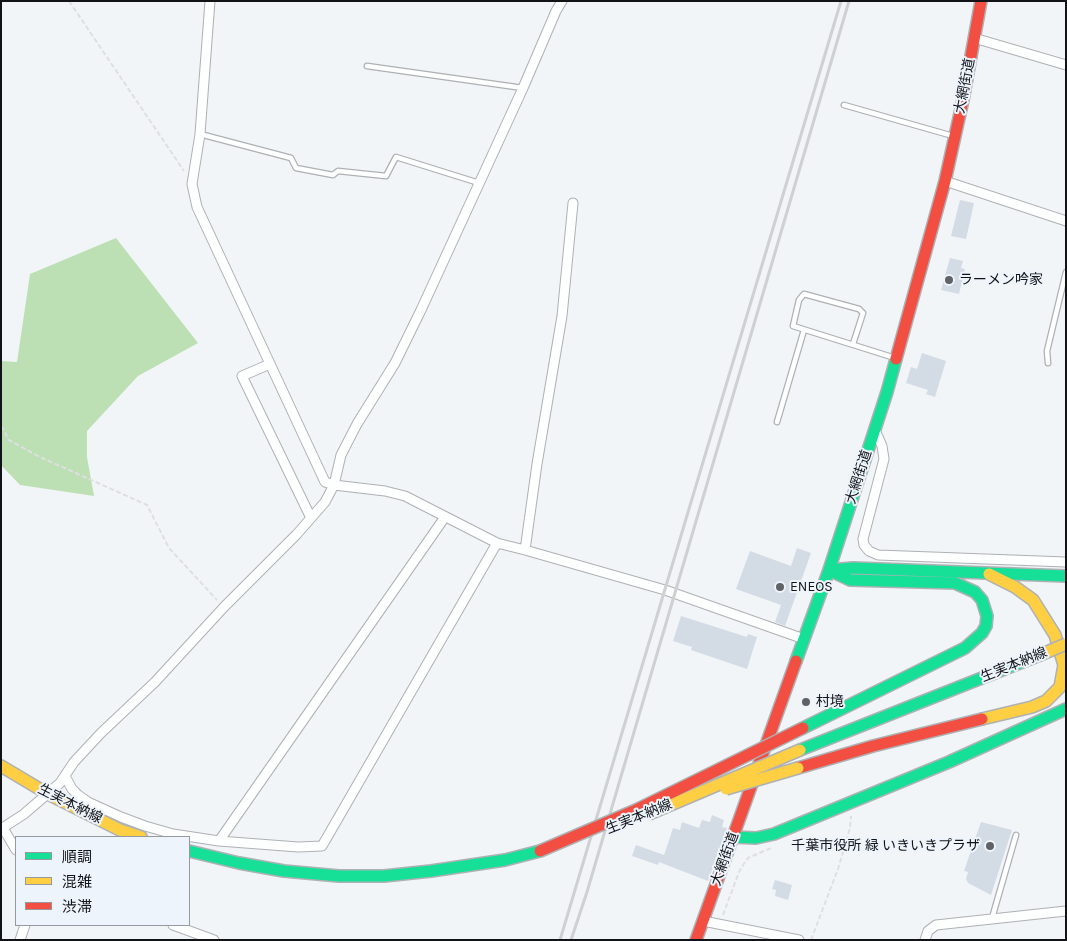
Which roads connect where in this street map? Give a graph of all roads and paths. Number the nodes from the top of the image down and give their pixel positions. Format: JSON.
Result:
{"nodes":[{"id":1,"x":69,"y":1,"type":"edge"},
{"id":2,"x":210,"y":1,"type":"edge"},
{"id":3,"x":562,"y":1,"type":"edge"},
{"id":4,"x":981,"y":1,"type":"edge"},
{"id":5,"x":974,"y":38,"type":"junction"},
{"id":6,"x":1066,"y":65,"type":"edge"},
{"id":7,"x":366,"y":66,"type":"dead end"},
{"id":8,"x":523,"y":88,"type":"junction"},
{"id":9,"x":844,"y":105,"type":"dead end"},
{"id":10,"x":200,"y":134,"type":"junction"},
{"id":11,"x":955,"y":136,"type":"junction"},
{"id":12,"x":945,"y":181,"type":"junction"},
{"id":13,"x":479,"y":183,"type":"junction"},
{"id":14,"x":192,"y":184,"type":"junction"},
{"id":15,"x":573,"y":203,"type":"dead end"},
{"id":16,"x":1066,"y":221,"type":"edge"},
{"id":17,"x":1066,"y":272,"type":"edge"},
{"id":18,"x":804,"y":330,"type":"junction"},
{"id":19,"x":853,"y":344,"type":"junction"},
{"id":20,"x":896,"y":358,"type":"junction"},
{"id":21,"x":1048,"y":363,"type":"dead end"},
{"id":22,"x":270,"y":364,"type":"junction"},
{"id":23,"x":777,"y":422,"type":"dead end"},
{"id":24,"x":1,"y":426,"type":"edge"},
{"id":25,"x":875,"y":430,"type":"junction"},
{"id":26,"x":334,"y":485,"type":"junction"},
{"id":27,"x":445,"y":517,"type":"junction"},
{"id":28,"x":311,"y":518,"type":"junction"},
{"id":29,"x":497,"y":543,"type":"junction"},
{"id":30,"x":525,"y":550,"type":"junction"},
{"id":31,"x":1066,"y":562,"type":"edge"},
{"id":32,"x":829,"y":570,"type":"junction"},
{"id":33,"x":989,"y":574,"type":"junction"},
{"id":34,"x":1066,"y":576,"type":"edge"},
{"id":35,"x":224,"y":607,"type":"junction"},
{"id":36,"x":804,"y":640,"type":"junction"},
{"id":37,"x":1066,"y":644,"type":"edge"},
{"id":38,"x":1066,"y":709,"type":"edge"},
{"id":39,"x":1,"y":766,"type":"edge"},
{"id":40,"x":65,"y":776,"type":"junction"},
{"id":41,"x":48,"y":794,"type":"junction"},
{"id":42,"x":676,"y":802,"type":"junction"},
{"id":43,"x":843,"y":820,"type":"dead end"},
{"id":44,"x":2,"y":828,"type":"edge"},
{"id":45,"x":1016,"y":835,"type":"dead end"},
{"id":46,"x":138,"y":836,"type":"edge"},
{"id":47,"x":186,"y":836,"type":"edge"},
{"id":48,"x":190,"y":837,"type":"edge"},
{"id":49,"x":733,"y":837,"type":"junction"},
{"id":50,"x":219,"y":841,"type":"junction"},
{"id":51,"x":15,"y":848,"type":"edge"},
{"id":52,"x":772,"y":848,"type":"dead end"},
{"id":53,"x":190,"y":851,"type":"edge"},
{"id":54,"x":540,"y":851,"type":"junction"},
{"id":55,"x":1066,"y":910,"type":"edge"},
{"id":56,"x":992,"y":918,"type":"junction"},
{"id":57,"x":703,"y":921,"type":"junction"},
{"id":58,"x":719,"y":924,"type":"junction"},
{"id":59,"x":25,"y":926,"type":"edge"},
{"id":60,"x":176,"y":926,"type":"edge"},
{"id":61,"x":20,"y":940,"type":"edge"},
{"id":62,"x":214,"y":940,"type":"edge"},
{"id":63,"x":696,"y":940,"type":"edge"},
{"id":64,"x":799,"y":940,"type":"edge"},
{"id":65,"x":810,"y":940,"type":"edge"},
{"id":66,"x":925,"y":940,"type":"edge"}],
"edges":[{"from":1,"to":14,"type":"path"},
{"from":2,"to":10,"type":"street"},
{"from":3,"to":8,"type":"street"},
{"from":4,"to":5,"type":"main road","name":"大網街道"},
{"from":5,"to":6,"type":"street"},
{"from":5,"to":11,"type":"main road","name":"大網街道"},
{"from":7,"to":8,"type":"lane"},
{"from":8,"to":13,"type":"street"},
{"from":9,"to":11,"type":"lane"},
{"from":10,"to":13,"type":"lane"},
{"from":10,"to":14,"type":"street"},
{"from":11,"to":12,"type":"main road","name":"大網街道"},
{"from":12,"to":16,"type":"street"},
{"from":12,"to":20,"type":"main road","name":"大網街道"},
{"from":13,"to":26,"type":"street"},
{"from":14,"to":22,"type":"street"},
{"from":15,"to":30,"type":"street"},
{"from":17,"to":21,"type":"lane"},
{"from":18,"to":19,"type":"lane"},
{"from":18,"to":19,"type":"lane"},
{"from":18,"to":23,"type":"lane"},
{"from":19,"to":20,"type":"lane"},
{"from":20,"to":25,"type":"main road","name":"大網街道"},
{"from":22,"to":26,"type":"street"},
{"from":22,"to":28,"type":"street"},
{"from":24,"to":35,"type":"path"},
{"from":25,"to":31,"type":"street"},
{"from":25,"to":32,"type":"main road","name":"大網街道"},
{"from":26,"to":27,"type":"street"},
{"from":26,"to":28,"type":"street"},
{"from":27,"to":29,"type":"street"},
{"from":27,"to":50,"type":"street"},
{"from":28,"to":35,"type":"street"},
{"from":29,"to":30,"type":"street"},
{"from":29,"to":50,"type":"street"},
{"from":30,"to":36,"type":"street"},
{"from":32,"to":33,"type":"main road"},
{"from":32,"to":36,"type":"main road","name":"大網街道"},
{"from":32,"to":54,"type":"main road","bridge":true},
{"from":33,"to":34,"type":"main road"},
{"from":33,"to":42,"type":"main road","bridge":true},
{"from":35,"to":40,"type":"street"},
{"from":36,"to":49,"type":"main road","name":"大網街道"},
{"from":37,"to":42,"type":"main road","name":"生実本納線","bridge":true},
{"from":38,"to":49,"type":"main road"},
{"from":39,"to":41,"type":"main road","name":"生実本納線"},
{"from":40,"to":41,"type":"street"},
{"from":40,"to":47,"type":"street"},
{"from":41,"to":44,"type":"street"},
{"from":41,"to":46,"type":"main road","name":"生実本納線"},
{"from":42,"to":54,"type":"main road","name":"生実本納線","bridge":true},
{"from":43,"to":65,"type":"path"},
{"from":44,"to":51,"type":"street"},
{"from":45,"to":56,"type":"lane"},
{"from":48,"to":50,"type":"street"},
{"from":49,"to":57,"type":"main road","name":"大網街道"},
{"from":52,"to":58,"type":"path"},
{"from":53,"to":54,"type":"main road","name":"生実本納線"},
{"from":55,"to":56,"type":"street"},
{"from":56,"to":66,"type":"street"},
{"from":57,"to":58,"type":"street"},
{"from":57,"to":63,"type":"main road","name":"大網街道"},
{"from":58,"to":64,"type":"street"},
{"from":59,"to":61,"type":"street"},
{"from":60,"to":62,"type":"street"}]}
